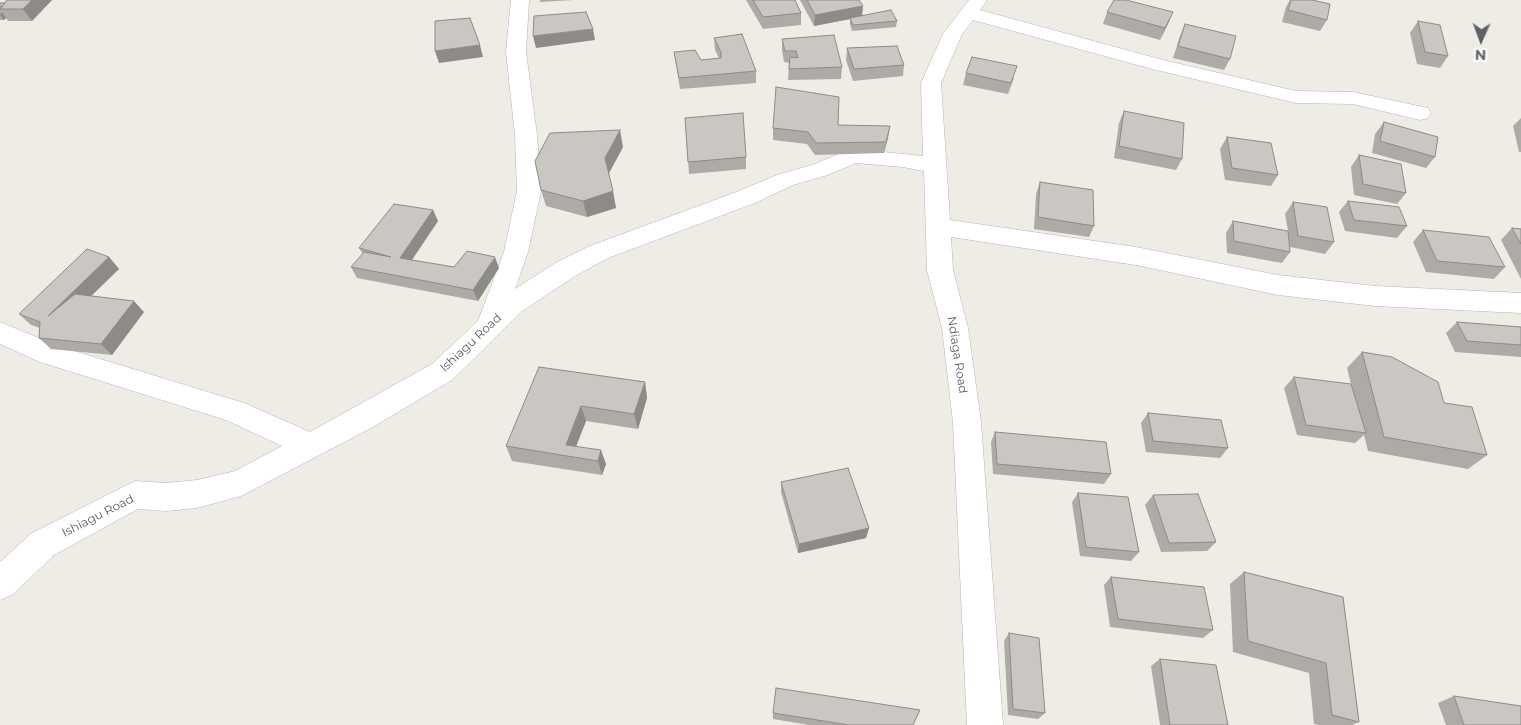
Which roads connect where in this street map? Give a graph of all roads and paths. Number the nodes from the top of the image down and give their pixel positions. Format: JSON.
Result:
{"nodes":[{"id":1,"x":520,"y":0,"type":"edge"},
{"id":2,"x":970,"y":5,"type":"edge"},
{"id":3,"x":1296,"y":97,"type":"junction"},
{"id":4,"x":1420,"y":113,"type":"dead end"},
{"id":5,"x":1309,"y":118,"type":"dead end"},
{"id":6,"x":933,"y":165,"type":"junction"},
{"id":7,"x":938,"y":227,"type":"junction"},
{"id":8,"x":1521,"y":303,"type":"edge"},
{"id":9,"x":488,"y":328,"type":"junction"},
{"id":10,"x":0,"y":332,"type":"edge"},
{"id":11,"x":310,"y":445,"type":"junction"},
{"id":12,"x":0,"y":584,"type":"edge"},
{"id":13,"x":985,"y":725,"type":"edge"}],
"edges":[{"from":1,"to":9,"type":"street"},
{"from":2,"to":3,"type":"street"},
{"from":2,"to":6,"type":"street","name":"Ndiaga Road"},
{"from":3,"to":4,"type":"street"},
{"from":3,"to":5,"type":"street"},
{"from":6,"to":7,"type":"street","name":"Ndiaga Road"},
{"from":6,"to":9,"type":"street","name":"Ishiagu Road"},
{"from":7,"to":8,"type":"street"},
{"from":7,"to":13,"type":"street","name":"Ndiaga Road"},
{"from":9,"to":11,"type":"street","name":"Ishiagu Road"},
{"from":10,"to":11,"type":"street"},
{"from":11,"to":12,"type":"street","name":"Ishiagu Road"}]}
